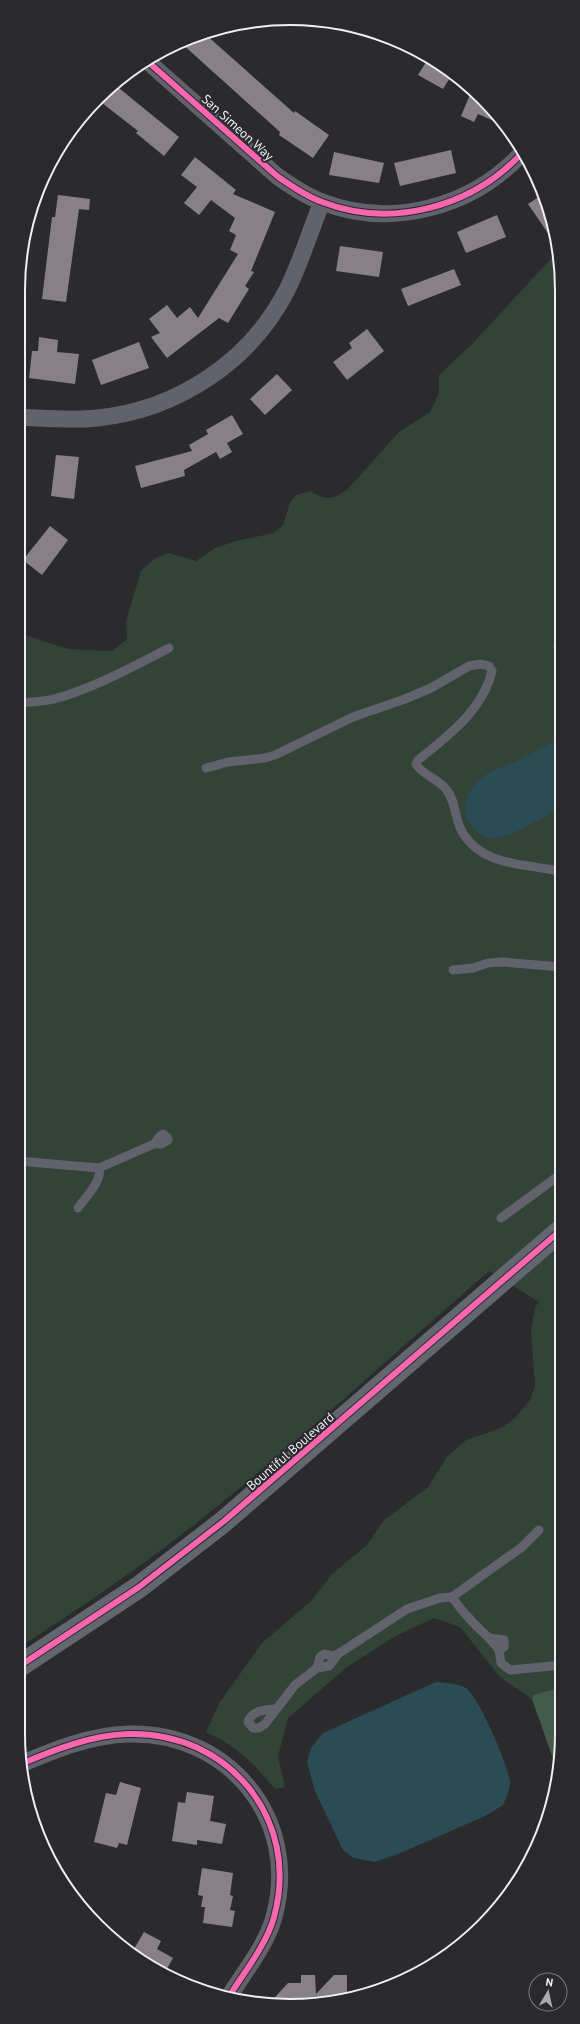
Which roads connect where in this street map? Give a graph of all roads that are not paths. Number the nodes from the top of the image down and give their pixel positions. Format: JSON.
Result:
{"nodes":[{"id":1,"x":152,"y":65,"type":"edge"},
{"id":2,"x":518,"y":157,"type":"edge"},
{"id":3,"x":322,"y":202,"type":"junction"},
{"id":4,"x":25,"y":417,"type":"edge"},
{"id":5,"x":169,"y":648,"type":"dead end"},
{"id":6,"x":25,"y":702,"type":"edge"},
{"id":7,"x":206,"y":768,"type":"dead end"},
{"id":8,"x":555,"y":871,"type":"edge"},
{"id":9,"x":555,"y":966,"type":"edge"},
{"id":10,"x":453,"y":970,"type":"dead end"},
{"id":11,"x":154,"y":1144,"type":"dead end"},
{"id":12,"x":25,"y":1162,"type":"edge"},
{"id":13,"x":99,"y":1168,"type":"junction"},
{"id":14,"x":555,"y":1178,"type":"edge"},
{"id":15,"x":78,"y":1208,"type":"dead end"},
{"id":16,"x":501,"y":1218,"type":"dead end"},
{"id":17,"x":555,"y":1235,"type":"edge"},
{"id":18,"x":539,"y":1530,"type":"dead end"},
{"id":19,"x":452,"y":1597,"type":"junction"},
{"id":20,"x":25,"y":1662,"type":"edge"},
{"id":21,"x":555,"y":1667,"type":"edge"},
{"id":22,"x":274,"y":1709,"type":"dead end"},
{"id":23,"x":27,"y":1762,"type":"edge"},
{"id":24,"x":231,"y":1992,"type":"edge"}],
"edges":[{"from":1,"to":3,"type":"street","name":"San Simeon Way"},
{"from":2,"to":3,"type":"street","name":"San Simeon Way"},
{"from":3,"to":4,"type":"street"},
{"from":5,"to":6,"type":"lane"},
{"from":7,"to":8,"type":"lane"},
{"from":9,"to":10,"type":"lane"},
{"from":11,"to":13,"type":"lane"},
{"from":12,"to":13,"type":"lane"},
{"from":13,"to":15,"type":"lane"},
{"from":14,"to":16,"type":"lane"},
{"from":17,"to":20,"type":"main road","name":"Bountiful Boulevard"},
{"from":18,"to":19,"type":"lane"},
{"from":19,"to":21,"type":"lane"},
{"from":19,"to":22,"type":"lane"},
{"from":23,"to":24,"type":"street"}]}
